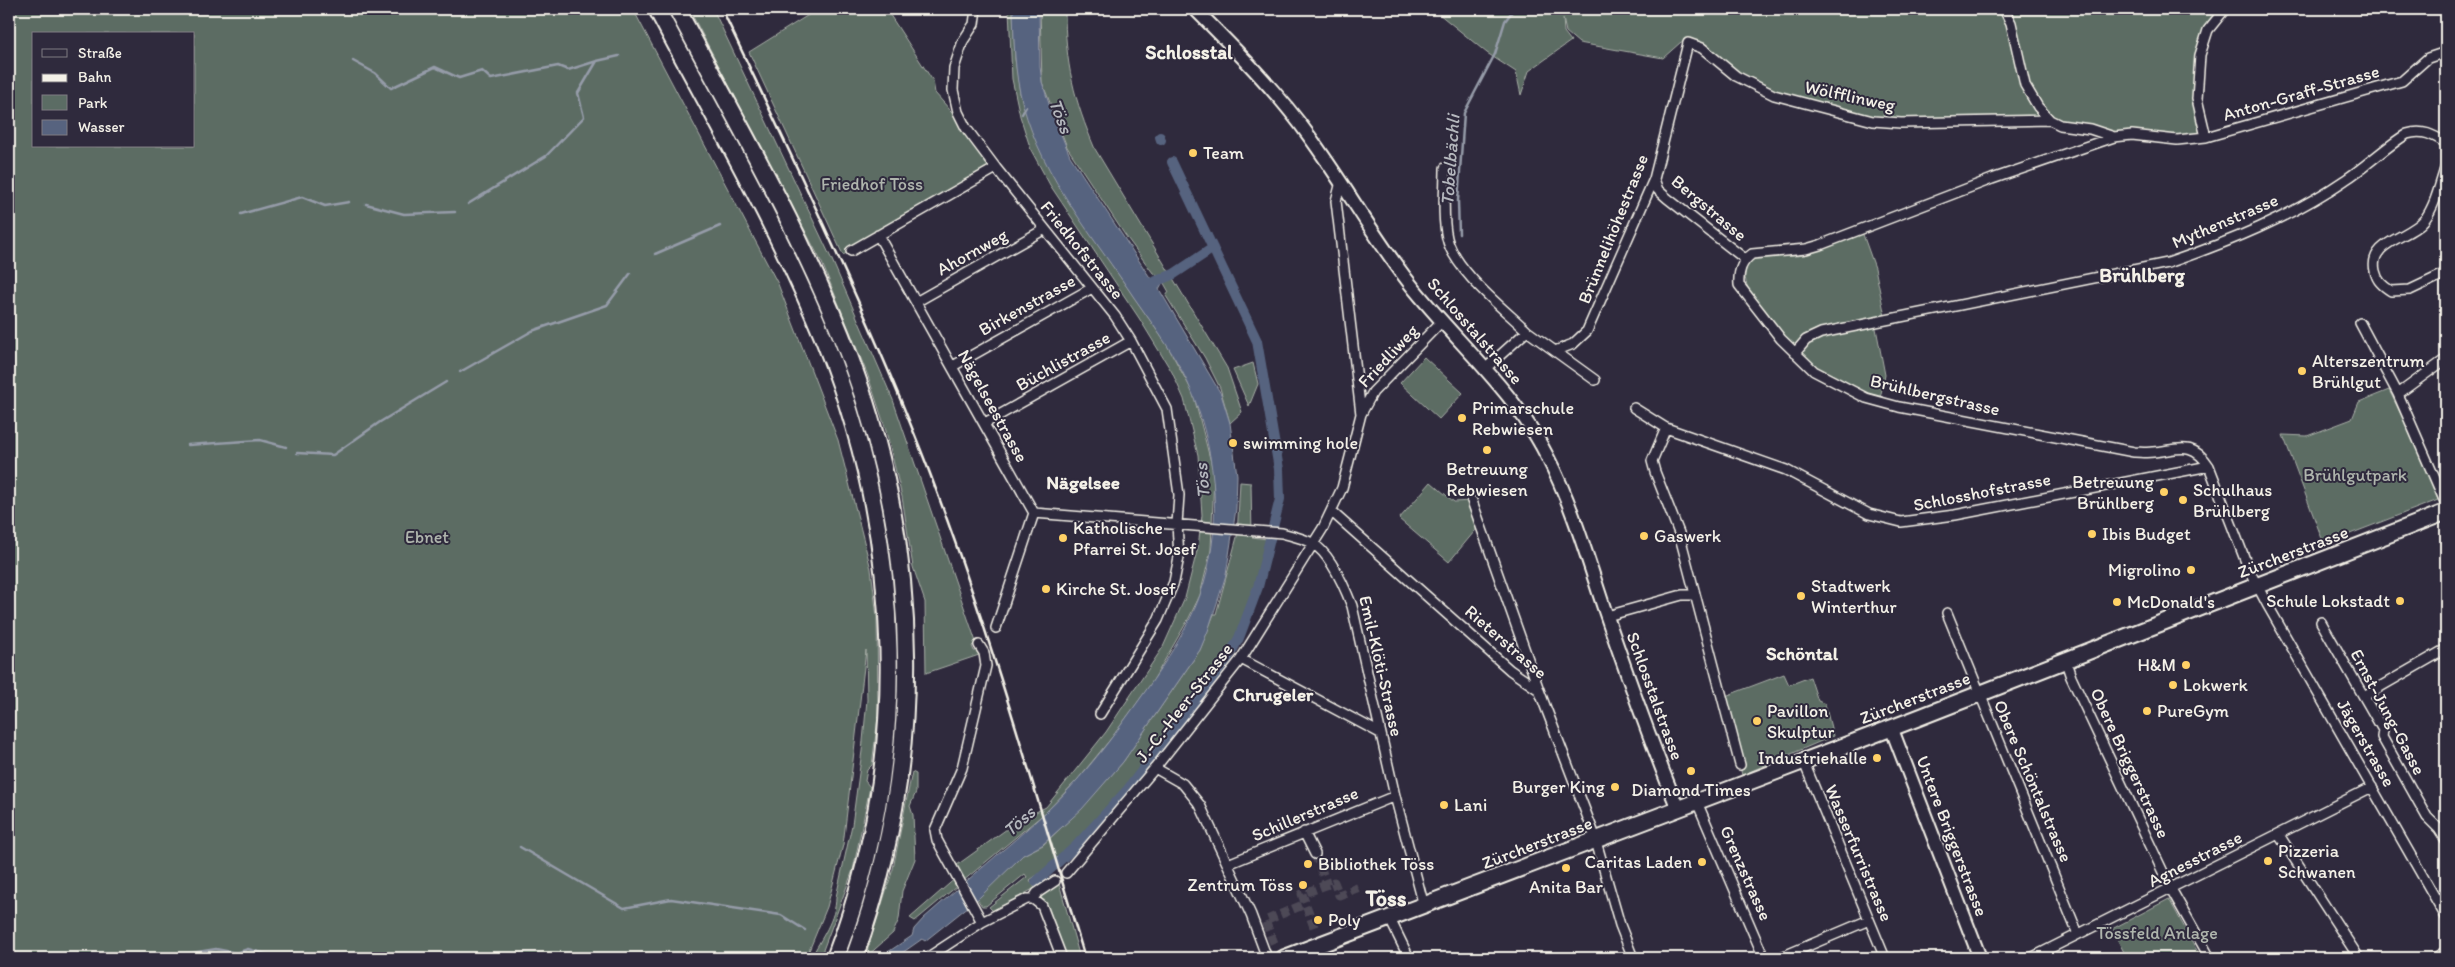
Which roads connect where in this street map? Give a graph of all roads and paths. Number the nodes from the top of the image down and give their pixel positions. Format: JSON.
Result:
{"nodes":[{"id":1,"x":657,"y":9,"type":"edge"},
{"id":2,"x":677,"y":9,"type":"edge"},
{"id":3,"x":976,"y":9,"type":"edge"},
{"id":4,"x":1195,"y":9,"type":"edge"},
{"id":5,"x":2004,"y":9,"type":"edge"},
{"id":6,"x":2225,"y":9,"type":"edge"},
{"id":7,"x":1688,"y":43,"type":"joint"},
{"id":8,"x":2446,"y":52,"type":"edge"},
{"id":9,"x":2050,"y":120,"type":"junction"},
{"id":10,"x":2114,"y":137,"type":"junction"},
{"id":11,"x":2206,"y":137,"type":"junction"},
{"id":12,"x":2446,"y":143,"type":"edge"},
{"id":13,"x":2446,"y":166,"type":"edge"},
{"id":14,"x":996,"y":168,"type":"junction"},
{"id":15,"x":1445,"y":168,"type":"dead end"},
{"id":16,"x":1654,"y":179,"type":"junction"},
{"id":17,"x":1341,"y":182,"type":"junction"},
{"id":18,"x":1045,"y":229,"type":"junction"},
{"id":19,"x":878,"y":235,"type":"junction"},
{"id":20,"x":851,"y":251,"type":"dead end"},
{"id":21,"x":1745,"y":259,"type":"junction"},
{"id":22,"x":2446,"y":273,"type":"edge"},
{"id":23,"x":1092,"y":288,"type":"junction"},
{"id":24,"x":916,"y":302,"type":"junction"},
{"id":25,"x":1442,"y":321,"type":"junction"},
{"id":26,"x":2360,"y":323,"type":"dead end"},
{"id":27,"x":1527,"y":331,"type":"junction"},
{"id":28,"x":1132,"y":341,"type":"junction"},
{"id":29,"x":1556,"y":351,"type":"junction"},
{"id":30,"x":1794,"y":353,"type":"junction"},
{"id":31,"x":2446,"y":358,"type":"edge"},
{"id":32,"x":953,"y":366,"type":"junction"},
{"id":33,"x":1486,"y":368,"type":"junction"},
{"id":34,"x":1596,"y":380,"type":"dead end"},
{"id":35,"x":2398,"y":394,"type":"junction"},
{"id":36,"x":1634,"y":408,"type":"dead end"},
{"id":37,"x":1360,"y":414,"type":"junction"},
{"id":38,"x":985,"y":423,"type":"junction"},
{"id":39,"x":1666,"y":428,"type":"junction"},
{"id":40,"x":2209,"y":466,"type":"junction"},
{"id":41,"x":1472,"y":501,"type":"dead end"},
{"id":42,"x":2446,"y":504,"type":"edge"},
{"id":43,"x":1332,"y":512,"type":"junction"},
{"id":44,"x":2446,"y":512,"type":"edge"},
{"id":45,"x":1034,"y":513,"type":"junction"},
{"id":46,"x":1177,"y":524,"type":"junction"},
{"id":47,"x":1313,"y":543,"type":"junction"},
{"id":48,"x":2258,"y":586,"type":"junction"},
{"id":49,"x":1695,"y":595,"type":"junction"},
{"id":50,"x":1947,"y":613,"type":"dead end"},
{"id":51,"x":1607,"y":616,"type":"junction"},
{"id":52,"x":2321,"y":622,"type":"dead end"},
{"id":53,"x":996,"y":628,"type":"dead end"},
{"id":54,"x":979,"y":645,"type":"dead end"},
{"id":55,"x":2446,"y":649,"type":"edge"},
{"id":56,"x":1241,"y":659,"type":"junction"},
{"id":57,"x":2066,"y":659,"type":"junction"},
{"id":58,"x":1539,"y":690,"type":"junction"},
{"id":59,"x":1979,"y":693,"type":"junction"},
{"id":60,"x":2364,"y":696,"type":"junction"},
{"id":61,"x":1100,"y":714,"type":"dead end"},
{"id":62,"x":1891,"y":727,"type":"junction"},
{"id":63,"x":1380,"y":733,"type":"junction"},
{"id":64,"x":1803,"y":760,"type":"junction"},
{"id":65,"x":1740,"y":765,"type":"dead end"},
{"id":66,"x":1155,"y":768,"type":"junction"},
{"id":67,"x":2372,"y":787,"type":"junction"},
{"id":68,"x":1395,"y":796,"type":"junction"},
{"id":69,"x":1697,"y":802,"type":"junction"},
{"id":70,"x":1678,"y":809,"type":"junction"},
{"id":71,"x":1304,"y":832,"type":"junction"},
{"id":72,"x":2279,"y":835,"type":"junction"},
{"id":73,"x":2446,"y":840,"type":"edge"},
{"id":74,"x":1596,"y":841,"type":"junction"},
{"id":75,"x":1315,"y":854,"type":"tunnel mouth"},
{"id":76,"x":1228,"y":864,"type":"junction"},
{"id":77,"x":1066,"y":873,"type":"dead end"},
{"id":78,"x":1055,"y":881,"type":"dead end"},
{"id":79,"x":2171,"y":889,"type":"junction"},
{"id":80,"x":2446,"y":895,"type":"edge"},
{"id":81,"x":1033,"y":899,"type":"junction"},
{"id":82,"x":2437,"y":901,"type":"junction"},
{"id":83,"x":1424,"y":906,"type":"junction"},
{"id":84,"x":2446,"y":917,"type":"edge"},
{"id":85,"x":1390,"y":919,"type":"junction"},
{"id":86,"x":1869,"y":920,"type":"junction"},
{"id":87,"x":982,"y":922,"type":"junction"},
{"id":88,"x":2078,"y":934,"type":"junction"},
{"id":89,"x":2446,"y":951,"type":"edge"},
{"id":90,"x":1266,"y":955,"type":"edge"},
{"id":91,"x":835,"y":958,"type":"edge"},
{"id":92,"x":854,"y":958,"type":"edge"},
{"id":93,"x":926,"y":958,"type":"edge"},
{"id":94,"x":1062,"y":958,"type":"edge"},
{"id":95,"x":1284,"y":958,"type":"edge"},
{"id":96,"x":1410,"y":958,"type":"edge"},
{"id":97,"x":1633,"y":958,"type":"edge"},
{"id":98,"x":1764,"y":958,"type":"edge"},
{"id":99,"x":1779,"y":958,"type":"edge"},
{"id":100,"x":1885,"y":958,"type":"edge"},
{"id":101,"x":1980,"y":958,"type":"edge"},
{"id":102,"x":2031,"y":958,"type":"edge"},
{"id":103,"x":2210,"y":958,"type":"edge"},
{"id":104,"x":2359,"y":958,"type":"edge"},
{"id":105,"x":2435,"y":958,"type":"edge"}],
"edges":[{"from":1,"to":91,"type":"highway"},
{"from":2,"to":92,"type":"highway"},
{"from":3,"to":14,"type":"street","name":"Friedhofstrasse"},
{"from":4,"to":17,"type":"main road","name":"Schlosstalstrasse"},
{"from":5,"to":9,"type":"street"},
{"from":6,"to":11,"type":"street"},
{"from":7,"to":9,"type":"street","name":"Wölfflinweg"},
{"from":7,"to":16,"type":"street","name":"Brünnelihöhestrasse"},
{"from":8,"to":11,"type":"street","name":"Anton-Graff-Strasse"},
{"from":9,"to":10,"type":"street","name":"Wölfflinweg"},
{"from":10,"to":11,"type":"street","name":"Anton-Graff-Strasse"},
{"from":10,"to":21,"type":"street"},
{"from":12,"to":30,"type":"street","name":"Mythenstrasse"},
{"from":13,"to":22,"type":"street"},
{"from":14,"to":18,"type":"street","name":"Friedhofstrasse"},
{"from":14,"to":19,"type":"street"},
{"from":15,"to":27,"type":"street"},
{"from":16,"to":21,"type":"street","name":"Bergstrasse"},
{"from":16,"to":29,"type":"street","name":"Brünnelihöhestrasse"},
{"from":17,"to":25,"type":"main road","name":"Schlosstalstrasse"},
{"from":17,"to":37,"type":"street"},
{"from":18,"to":23,"type":"street","name":"Friedhofstrasse"},
{"from":18,"to":24,"type":"street","name":"Ahornweg"},
{"from":19,"to":20,"type":"street"},
{"from":19,"to":24,"type":"street","name":"Nägelseestrasse"},
{"from":21,"to":30,"type":"street","name":"Brühlbergstrasse"},
{"from":23,"to":28,"type":"street","name":"Friedhofstrasse"},
{"from":23,"to":32,"type":"street","name":"Birkenstrasse"},
{"from":24,"to":32,"type":"street","name":"Nägelseestrasse"},
{"from":25,"to":33,"type":"main road","name":"Schlosstalstrasse"},
{"from":25,"to":37,"type":"street","name":"Friedliweg"},
{"from":26,"to":35,"type":"street"},
{"from":27,"to":29,"type":"street"},
{"from":27,"to":33,"type":"street"},
{"from":28,"to":38,"type":"street","name":"Büchlistrasse"},
{"from":28,"to":46,"type":"street","name":"Friedhofstrasse"},
{"from":29,"to":34,"type":"street"},
{"from":30,"to":40,"type":"street","name":"Brühlbergstrasse"},
{"from":31,"to":35,"type":"street"},
{"from":32,"to":38,"type":"street","name":"Nägelseestrasse"},
{"from":33,"to":51,"type":"main road","name":"Schlosstalstrasse"},
{"from":35,"to":42,"type":"street"},
{"from":36,"to":39,"type":"street","name":"Schlosshofstrasse"},
{"from":37,"to":43,"type":"street"},
{"from":38,"to":45,"type":"street","name":"Nägelseestrasse"},
{"from":39,"to":40,"type":"street","name":"Schlosshofstrasse"},
{"from":39,"to":49,"type":"street"},
{"from":40,"to":48,"type":"street","name":"Brühlbergstrasse"},
{"from":41,"to":58,"type":"street"},
{"from":43,"to":47,"type":"street"},
{"from":43,"to":58,"type":"street","name":"Rieterstrasse"},
{"from":44,"to":48,"type":"main road","name":"Zürcherstrasse"},
{"from":45,"to":46,"type":"street"},
{"from":45,"to":53,"type":"street"},
{"from":46,"to":47,"type":"street"},
{"from":46,"to":61,"type":"street","name":"Friedhofstrasse"},
{"from":47,"to":56,"type":"street","name":"J.-C.-Heer-Strasse"},
{"from":47,"to":63,"type":"street","name":"Emil-Klöti-Strasse"},
{"from":48,"to":57,"type":"main road","name":"Zürcherstrasse"},
{"from":48,"to":67,"type":"street","name":"Jägerstrasse"},
{"from":49,"to":51,"type":"street"},
{"from":49,"to":65,"type":"street"},
{"from":50,"to":59,"type":"street","name":"Obere Schöntalstrasse"},
{"from":51,"to":70,"type":"main road","name":"Schlosstalstrasse"},
{"from":52,"to":60,"type":"street","name":"Ernst-Jung-Gasse"},
{"from":54,"to":87,"type":"street"},
{"from":55,"to":60,"type":"street"},
{"from":56,"to":63,"type":"street"},
{"from":56,"to":66,"type":"street","name":"J.-C.-Heer-Strasse"},
{"from":57,"to":59,"type":"main road","name":"Zürcherstrasse"},
{"from":57,"to":79,"type":"street","name":"Obere Briggerstrasse"},
{"from":58,"to":74,"type":"street","name":"Rieterstrasse"},
{"from":59,"to":62,"type":"main road","name":"Zürcherstrasse"},
{"from":59,"to":88,"type":"street","name":"Obere Schöntalstrasse"},
{"from":60,"to":73,"type":"street","name":"Ernst-Jung-Gasse"},
{"from":62,"to":64,"type":"main road","name":"Zürcherstrasse"},
{"from":62,"to":101,"type":"main road","name":"Untere Briggerstrasse"},
{"from":63,"to":68,"type":"street","name":"Emil-Klöti-Strasse"},
{"from":64,"to":69,"type":"main road","name":"Zürcherstrasse"},
{"from":64,"to":86,"type":"street","name":"Wasserfurristrasse"},
{"from":66,"to":76,"type":"street"},
{"from":66,"to":77,"type":"street","name":"J.-C.-Heer-Strasse"},
{"from":67,"to":72,"type":"street","name":"Agnesstrasse"},
{"from":67,"to":82,"type":"street","name":"Jägerstrasse"},
{"from":68,"to":71,"type":"street","name":"Schillerstrasse"},
{"from":68,"to":83,"type":"street","name":"Emil-Klöti-Strasse"},
{"from":69,"to":70,"type":"main road","name":"Zürcherstrasse"},
{"from":69,"to":98,"type":"street","name":"Grenzstrasse"},
{"from":70,"to":74,"type":"main road","name":"Zürcherstrasse"},
{"from":71,"to":75,"type":"street"},
{"from":71,"to":76,"type":"street","name":"Schillerstrasse"},
{"from":72,"to":79,"type":"street","name":"Agnesstrasse"},
{"from":72,"to":104,"type":"street"},
{"from":74,"to":83,"type":"main road","name":"Zürcherstrasse"},
{"from":74,"to":97,"type":"street","name":"Rieterstrasse"},
{"from":76,"to":90,"type":"street"},
{"from":78,"to":81,"type":"street"},
{"from":79,"to":88,"type":"street","name":"Agnesstrasse"},
{"from":79,"to":103,"type":"street","name":"Obere Briggerstrasse"},
{"from":80,"to":82,"type":"street"},
{"from":81,"to":87,"type":"street"},
{"from":81,"to":94,"type":"street"},
{"from":82,"to":84,"type":"street","name":"Jägerstrasse"},
{"from":83,"to":85,"type":"main road","name":"Zürcherstrasse"},
{"from":85,"to":95,"type":"main road","name":"Zürcherstrasse"},
{"from":85,"to":96,"type":"street"},
{"from":86,"to":99,"type":"street"},
{"from":86,"to":100,"type":"street","name":"Wasserfurristrasse"},
{"from":87,"to":93,"type":"street"},
{"from":88,"to":102,"type":"street","name":"Agnesstrasse"},
{"from":89,"to":105,"type":"street"}]}
